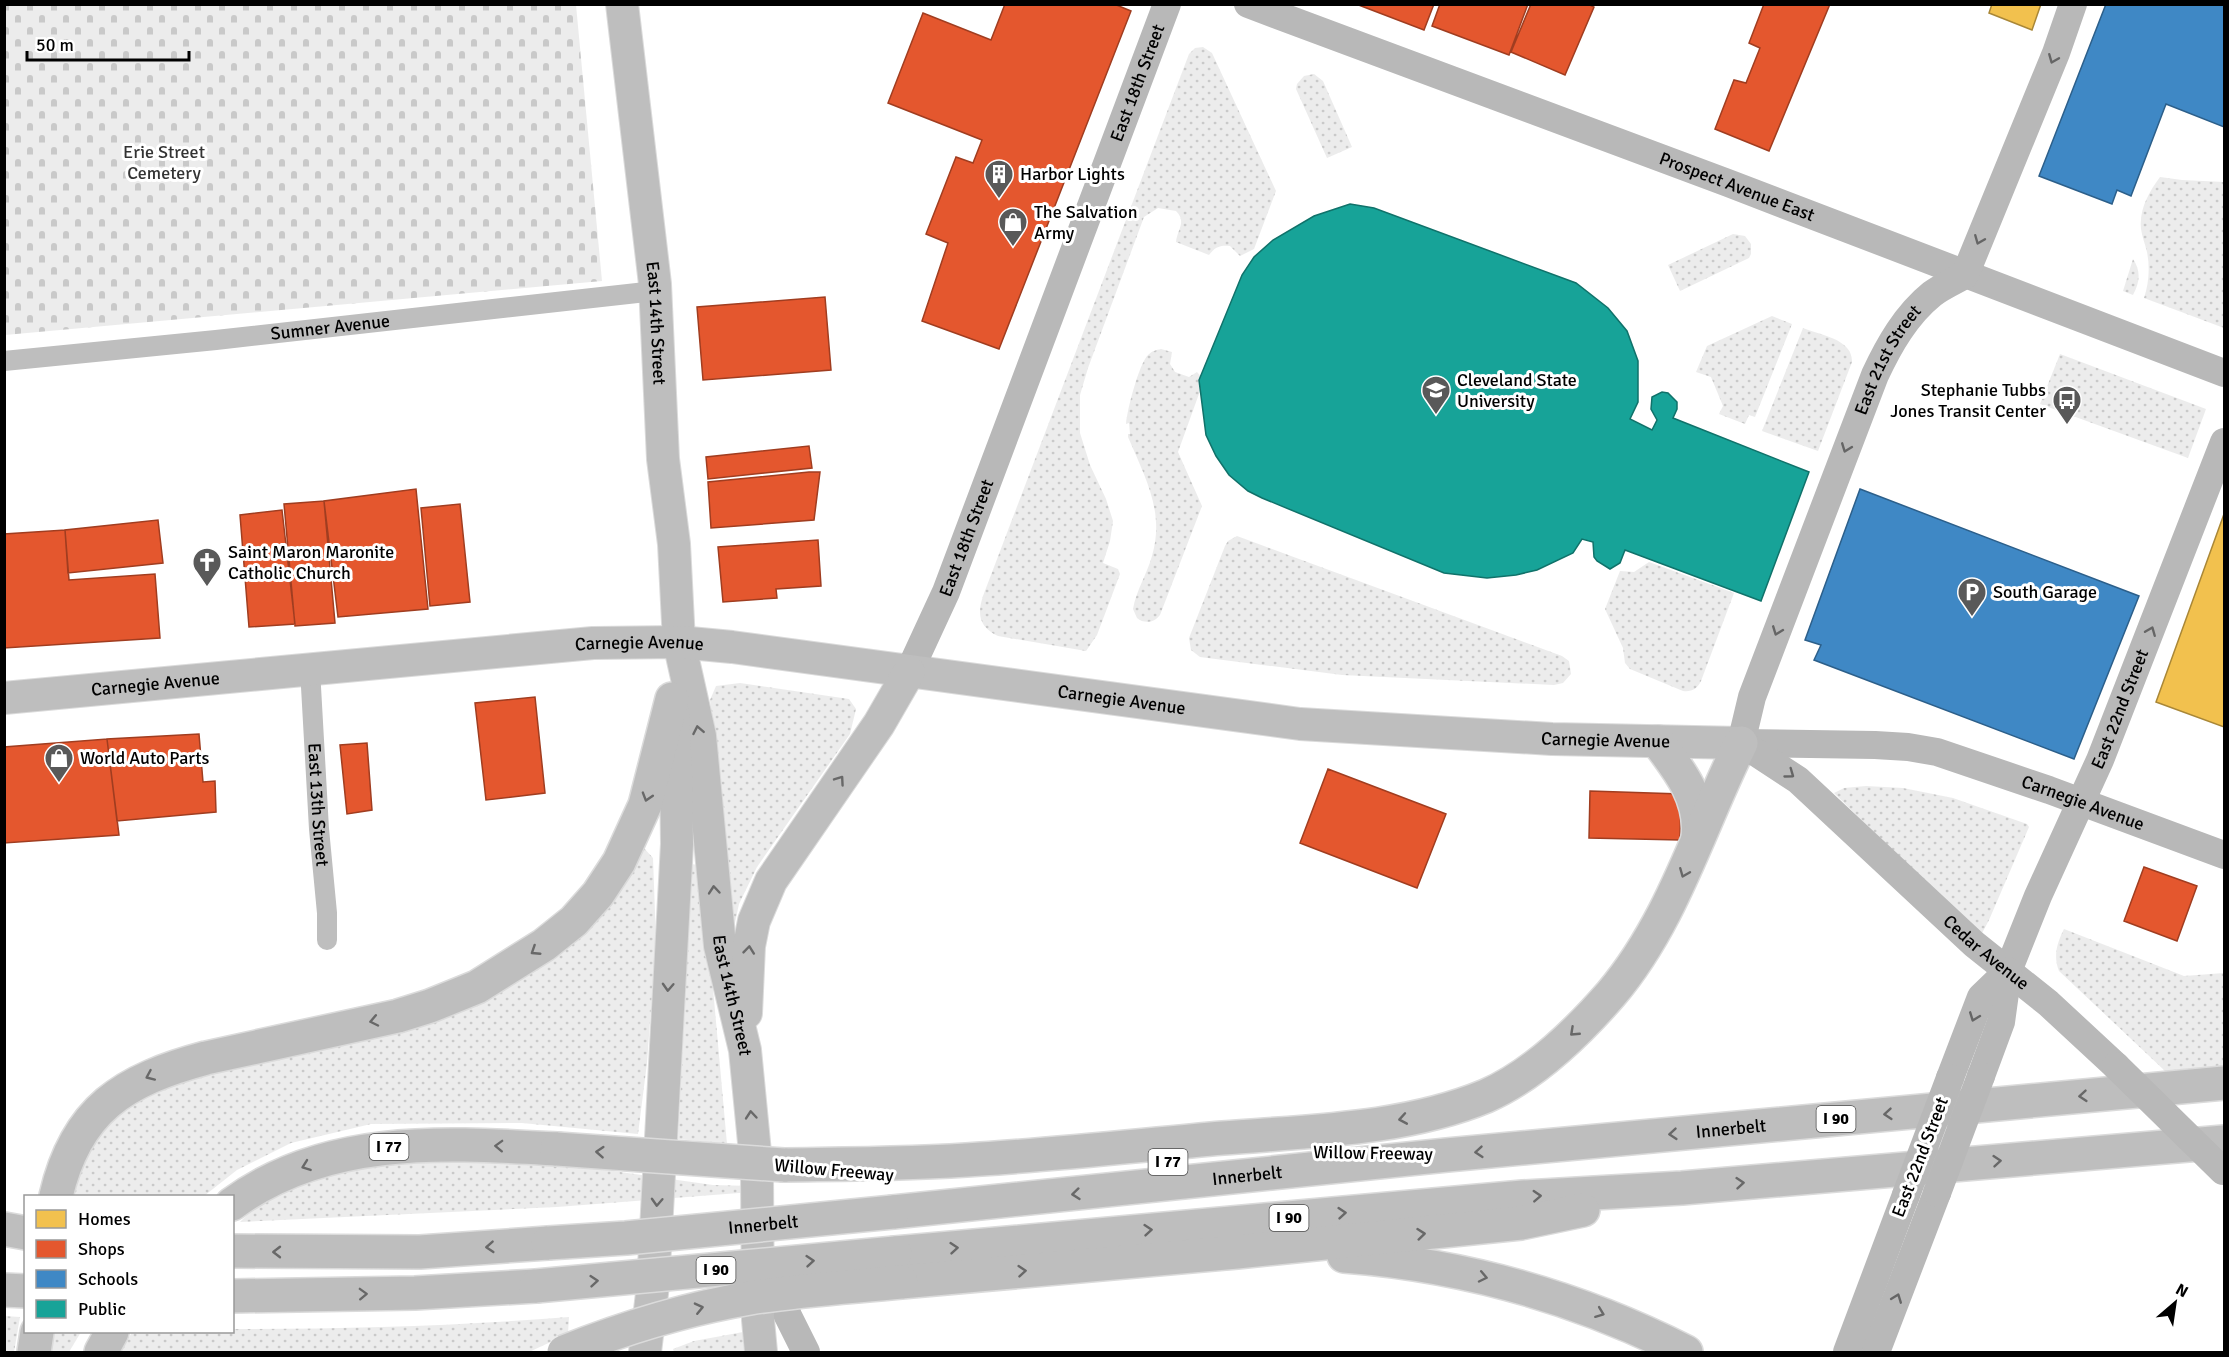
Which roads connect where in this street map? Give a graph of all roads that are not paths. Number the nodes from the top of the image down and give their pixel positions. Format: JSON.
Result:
{"nodes":[{"id":1,"x":622,"y":4,"type":"edge"},
{"id":2,"x":1167,"y":4,"type":"edge"},
{"id":3,"x":1248,"y":4,"type":"edge"},
{"id":4,"x":2073,"y":4,"type":"edge"},
{"id":5,"x":1965,"y":275,"type":"junction"},
{"id":6,"x":655,"y":291,"type":"junction"},
{"id":7,"x":4,"y":361,"type":"edge"},
{"id":8,"x":2224,"y":373,"type":"edge"},
{"id":9,"x":2224,"y":442,"type":"edge"},
{"id":10,"x":680,"y":642,"type":"junction"},
{"id":11,"x":310,"y":669,"type":"junction"},
{"id":12,"x":909,"y":672,"type":"junction"},
{"id":13,"x":4,"y":698,"type":"edge"},
{"id":14,"x":672,"y":699,"type":"junction"},
{"id":15,"x":1658,"y":742,"type":"junction"},
{"id":16,"x":1741,"y":743,"type":"junction"},
{"id":17,"x":2082,"y":802,"type":"junction"},
{"id":18,"x":1697,"y":839,"type":"junction"},
{"id":19,"x":2224,"y":855,"type":"edge"},
{"id":20,"x":327,"y":940,"type":"dead end"},
{"id":21,"x":2008,"y":971,"type":"junction"},
{"id":22,"x":745,"y":1050,"type":"junction"},
{"id":23,"x":2224,"y":1083,"type":"edge"},
{"id":24,"x":1447,"y":1155,"type":"junction"},
{"id":25,"x":2224,"y":1162,"type":"edge"},
{"id":26,"x":770,"y":1169,"type":"junction"},
{"id":27,"x":887,"y":1169,"type":"junction"},
{"id":28,"x":1682,"y":1188,"type":"junction"},
{"id":29,"x":57,"y":1195,"type":"edge"},
{"id":30,"x":234,"y":1203,"type":"edge"},
{"id":31,"x":4,"y":1229,"type":"edge"},
{"id":32,"x":24,"y":1233,"type":"edge"},
{"id":33,"x":234,"y":1251,"type":"edge"},
{"id":34,"x":1237,"y":1252,"type":"junction"},
{"id":35,"x":898,"y":1267,"type":"junction"},
{"id":36,"x":653,"y":1285,"type":"junction"},
{"id":37,"x":4,"y":1290,"type":"edge"},
{"id":38,"x":24,"y":1291,"type":"edge"},
{"id":39,"x":234,"y":1296,"type":"edge"},
{"id":40,"x":37,"y":1333,"type":"edge"},
{"id":41,"x":111,"y":1333,"type":"edge"},
{"id":42,"x":34,"y":1353,"type":"edge"},
{"id":43,"x":101,"y":1353,"type":"edge"},
{"id":44,"x":564,"y":1353,"type":"edge"},
{"id":45,"x":645,"y":1353,"type":"edge"},
{"id":46,"x":661,"y":1353,"type":"edge"},
{"id":47,"x":761,"y":1353,"type":"edge"},
{"id":48,"x":806,"y":1353,"type":"edge"},
{"id":49,"x":1686,"y":1353,"type":"edge"},
{"id":50,"x":1847,"y":1353,"type":"edge"},
{"id":51,"x":1876,"y":1353,"type":"edge"}],
"edges":[{"from":1,"to":6,"type":"main road","name":"East 14th Street"},
{"from":2,"to":12,"type":"street","name":"East 18th Street"},
{"from":3,"to":5,"type":"street","name":"Prospect Avenue East"},
{"from":4,"to":5,"type":"street","one_way":true},
{"from":5,"to":8,"type":"street","name":"Prospect Avenue East"},
{"from":5,"to":16,"type":"street","name":"East 21st Street","one_way":true},
{"from":6,"to":7,"type":"street","name":"Sumner Avenue"},
{"from":6,"to":10,"type":"main road","name":"East 14th Street"},
{"from":17,"to":9,"type":"street","name":"East 22nd Street","one_way":true},
{"from":10,"to":11,"type":"main road","name":"Carnegie Avenue"},
{"from":10,"to":12,"type":"main road","name":"Carnegie Avenue"},
{"from":10,"to":14,"type":"main road","name":"East 14th Street"},
{"from":22,"to":10,"type":"main road","name":"East 14th Street","one_way":true},
{"from":11,"to":13,"type":"main road","name":"Carnegie Avenue"},
{"from":11,"to":20,"type":"street","name":"East 13th Street"},
{"from":12,"to":15,"type":"main road","name":"Carnegie Avenue"},
{"from":22,"to":12,"type":"main road","name":"East 18th Street","one_way":true},
{"from":14,"to":29,"type":"highway","one_way":true},
{"from":14,"to":36,"type":"main road","name":"East 14th Street","one_way":true},
{"from":15,"to":16,"type":"main road","name":"Carnegie Avenue"},
{"from":15,"to":18,"type":"highway"},
{"from":16,"to":17,"type":"street","name":"Carnegie Avenue"},
{"from":16,"to":18,"type":"highway"},
{"from":16,"to":21,"type":"street","name":"Cedar Avenue","one_way":true},
{"from":17,"to":19,"type":"street","name":"Carnegie Avenue"},
{"from":17,"to":21,"type":"street","name":"East 22nd Street"},
{"from":18,"to":27,"type":"highway","one_way":true},
{"from":21,"to":25,"type":"street","name":"Cedar Avenue","bridge":true},
{"from":21,"to":50,"type":"street","name":"East 22nd Street","one_way":true,"bridge":true},
{"from":51,"to":21,"type":"street","name":"East 22nd Street","one_way":true,"bridge":true},
{"from":26,"to":22,"type":"main road","name":"East 14th Street","one_way":true},
{"from":23,"to":24,"type":"highway","name":"Innerbelt","number":"I 90","one_way":true},
{"from":24,"to":27,"type":"highway","name":"Willow Freeway","number":"I 77"},
{"from":24,"to":33,"type":"highway","name":"Innerbelt","number":"I 90","one_way":true,"bridge":true},
{"from":28,"to":25,"type":"highway","number":"I 90","one_way":true},
{"from":26,"to":27,"type":"highway","name":"Willow Freeway"},
{"from":26,"to":30,"type":"highway","name":"Willow Freeway","number":"I 77","one_way":true,"bridge":true},
{"from":26,"to":47,"type":"main road","name":"East 14th Street"},
{"from":26,"to":48,"type":"street"},
{"from":34,"to":28,"type":"highway","one_way":true},
{"from":35,"to":28,"type":"highway","number":"I 90","one_way":true},
{"from":31,"to":32,"type":"highway"},
{"from":35,"to":34,"type":"highway","one_way":true},
{"from":34,"to":49,"type":"highway","one_way":true},
{"from":39,"to":35,"type":"highway","number":"I 90","one_way":true,"bridge":true},
{"from":44,"to":35,"type":"highway","one_way":true,"bridge":true},
{"from":36,"to":45,"type":"main road","name":"East 14th Street"},
{"from":36,"to":46,"type":"street"},
{"from":37,"to":38,"type":"highway"},
{"from":40,"to":42,"type":"highway"},
{"from":41,"to":43,"type":"highway"}]}
